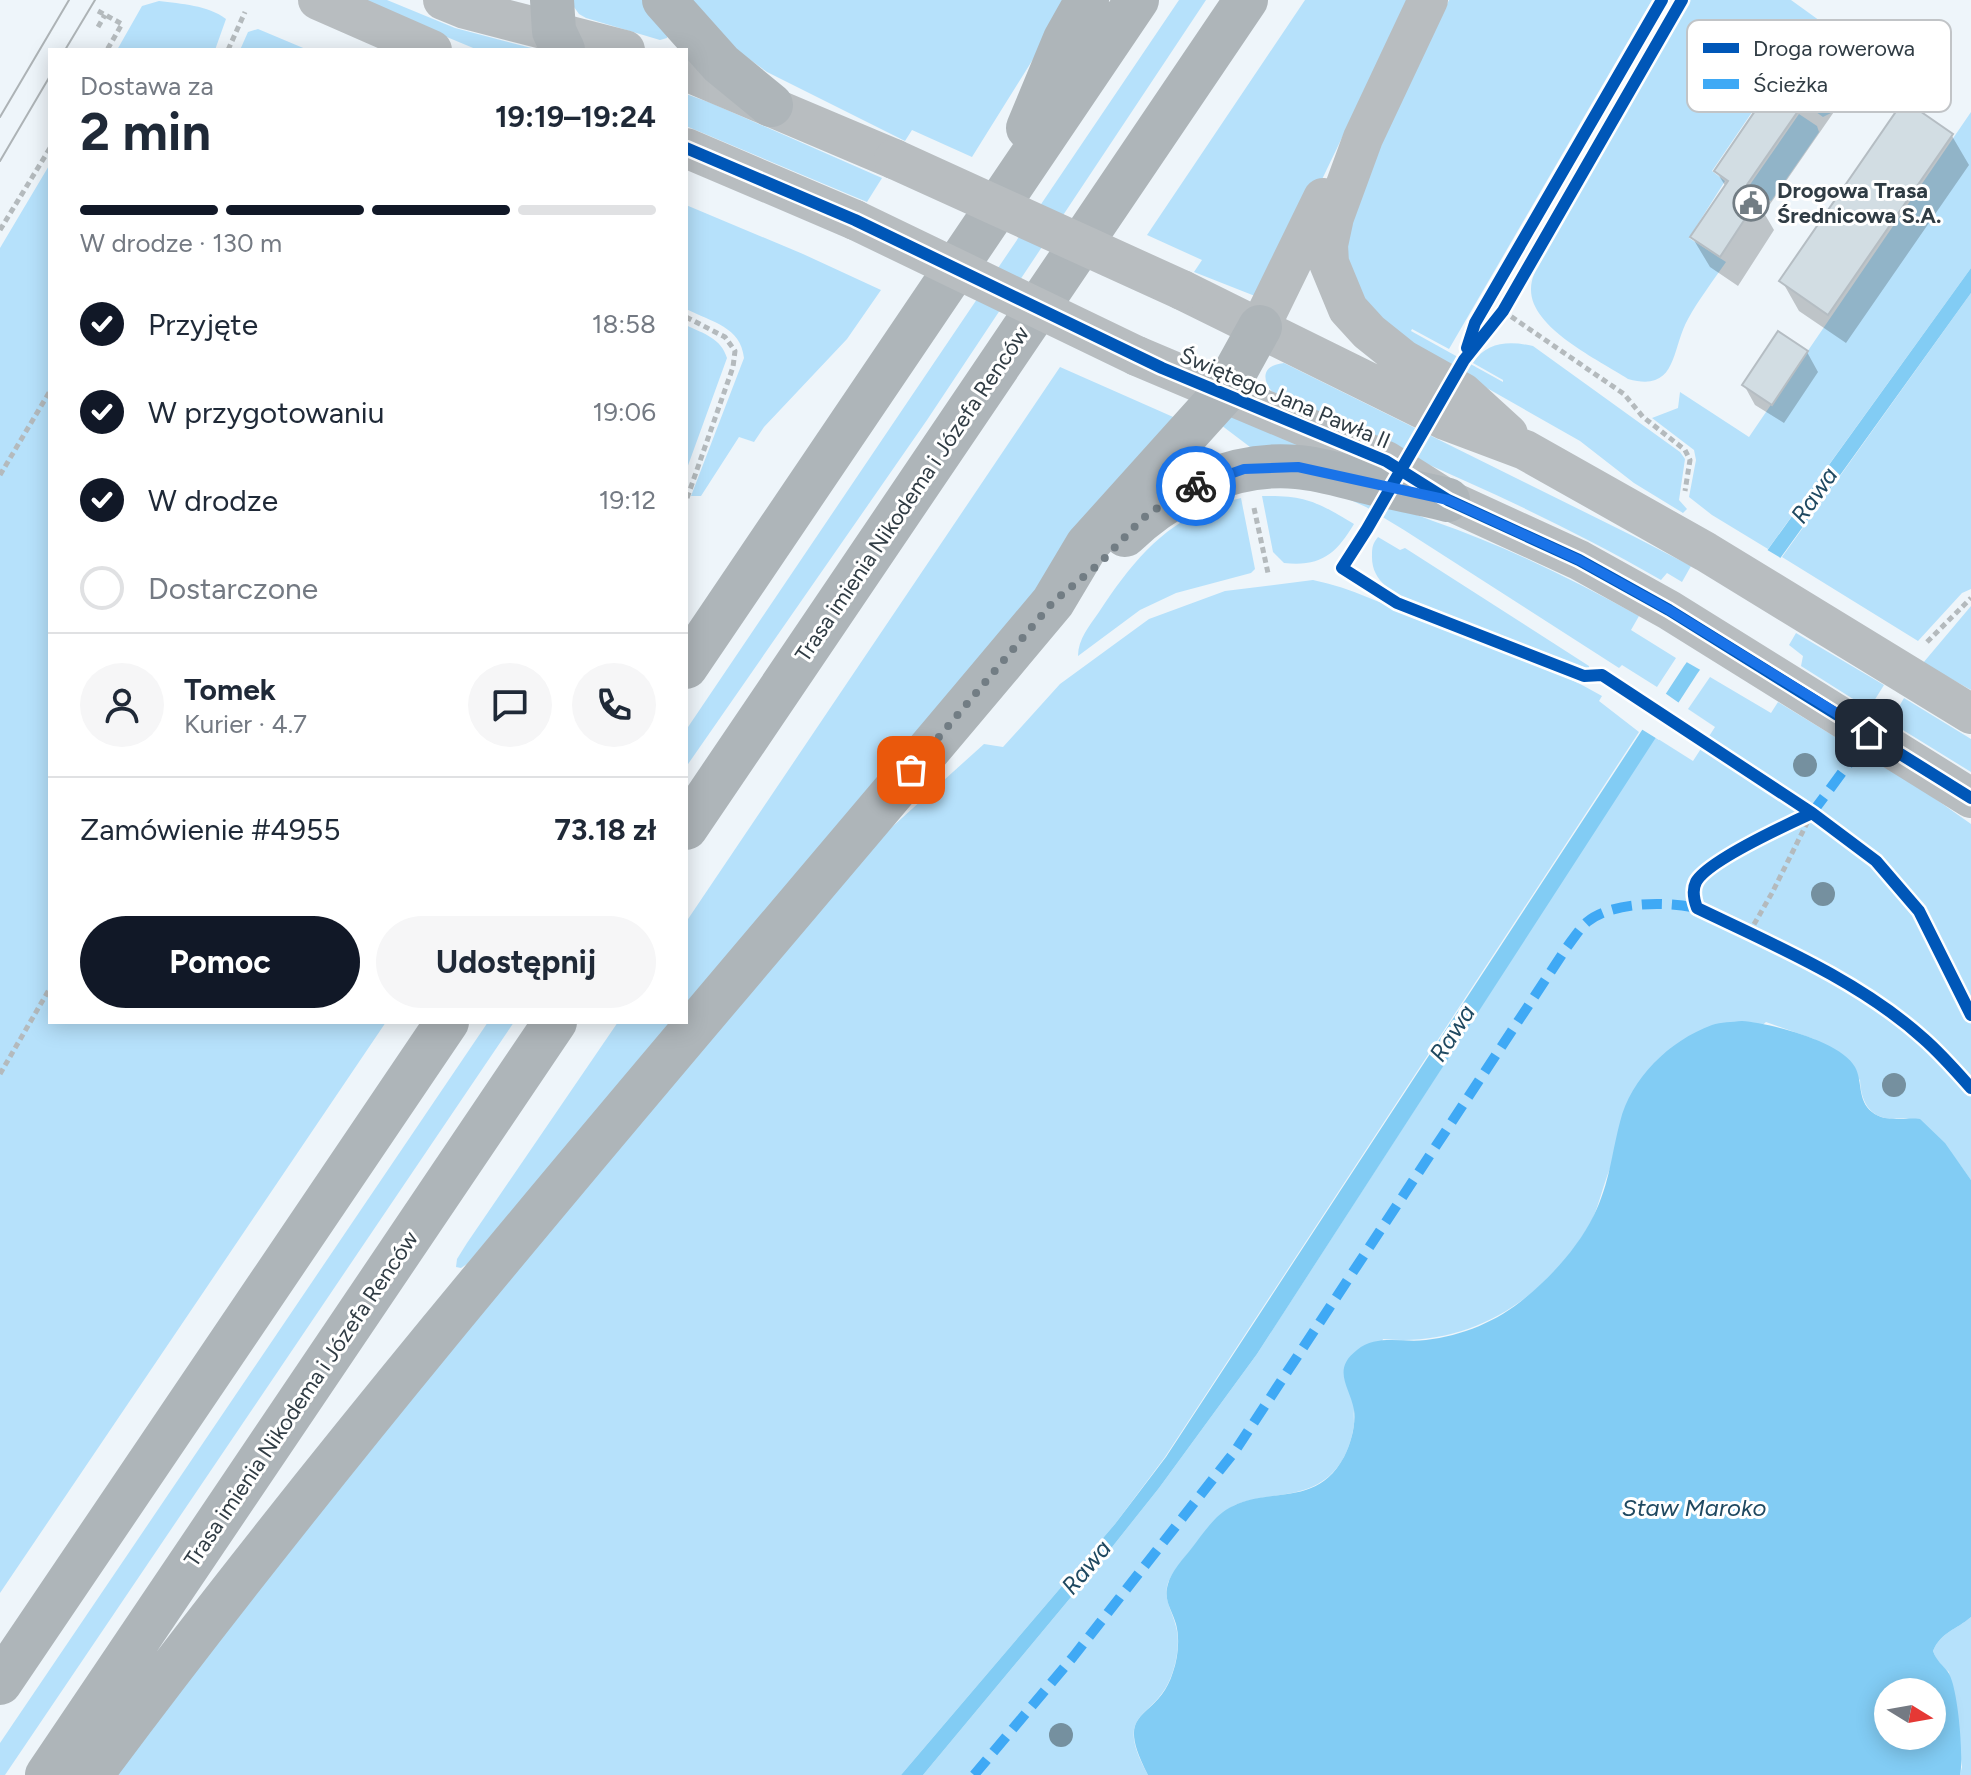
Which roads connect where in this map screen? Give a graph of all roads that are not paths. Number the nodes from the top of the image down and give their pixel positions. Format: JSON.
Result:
{"nodes":[{"id":1,"x":318,"y":0,"type":"edge"},
{"id":2,"x":443,"y":0,"type":"edge"},
{"id":3,"x":664,"y":0,"type":"edge"},
{"id":4,"x":1087,"y":0,"type":"edge"},
{"id":5,"x":1137,"y":0,"type":"edge"},
{"id":6,"x":1246,"y":0,"type":"edge"},
{"id":7,"x":1428,"y":0,"type":"edge"},
{"id":8,"x":556,"y":27,"type":"edge"},
{"id":9,"x":427,"y":48,"type":"edge"},
{"id":10,"x":619,"y":48,"type":"edge"},
{"id":11,"x":688,"y":72,"type":"edge"},
{"id":12,"x":771,"y":105,"type":"junction"},
{"id":13,"x":1363,"y":138,"type":"junction"},
{"id":14,"x":688,"y":149,"type":"edge"},
{"id":15,"x":1004,"y":198,"type":"junction"},
{"id":16,"x":1260,"y":327,"type":"junction"},
{"id":17,"x":1223,"y":394,"type":"junction"},
{"id":18,"x":1525,"y":450,"type":"junction"},
{"id":19,"x":1448,"y":500,"type":"junction"},
{"id":20,"x":1053,"y":602,"type":"junction"},
{"id":21,"x":688,"y":664,"type":"edge"},
{"id":22,"x":1971,"y":714,"type":"edge"},
{"id":23,"x":1970,"y":798,"type":"edge"},
{"id":24,"x":688,"y":825,"type":"edge"},
{"id":25,"x":446,"y":1024,"type":"edge"},
{"id":26,"x":554,"y":1024,"type":"edge"},
{"id":27,"x":0,"y":1683,"type":"edge"},
{"id":28,"x":47,"y":1775,"type":"edge"},
{"id":29,"x":91,"y":1775,"type":"edge"}],
"edges":[{"from":1,"to":9,"type":"street"},
{"from":2,"to":8,"type":"street"},
{"from":3,"to":12,"type":"main road"},
{"from":4,"to":15,"type":"main road"},
{"from":5,"to":15,"type":"main road"},
{"from":6,"to":24,"type":"main road","name":"Trasa imienia Nikodema i Józefa Renców"},
{"from":7,"to":13,"type":"street"},
{"from":8,"to":10,"type":"street"},
{"from":11,"to":12,"type":"street","name":"Świętego Jana Pawła II"},
{"from":12,"to":16,"type":"street","name":"Świętego Jana Pawła II","bridge":true},
{"from":13,"to":16,"type":"street"},
{"from":13,"to":18,"type":"street"},
{"from":14,"to":17,"type":"street","name":"Świętego Jana Pawła II","bridge":true},
{"from":15,"to":21,"type":"main road"},
{"from":16,"to":17,"type":"main road"},
{"from":16,"to":18,"type":"street","name":"Świętego Jana Pawła II"},
{"from":17,"to":19,"type":"street","name":"Świętego Jana Pawła II"},
{"from":17,"to":20,"type":"main road"},
{"from":18,"to":22,"type":"street","name":"Świętego Jana Pawła II"},
{"from":19,"to":20,"type":"main road"},
{"from":19,"to":23,"type":"street","name":"Świętego Jana Pawła II"},
{"from":20,"to":29,"type":"main road"},
{"from":25,"to":27,"type":"main road"},
{"from":26,"to":28,"type":"main road","name":"Trasa imienia Nikodema i Józefa Renców"}]}
